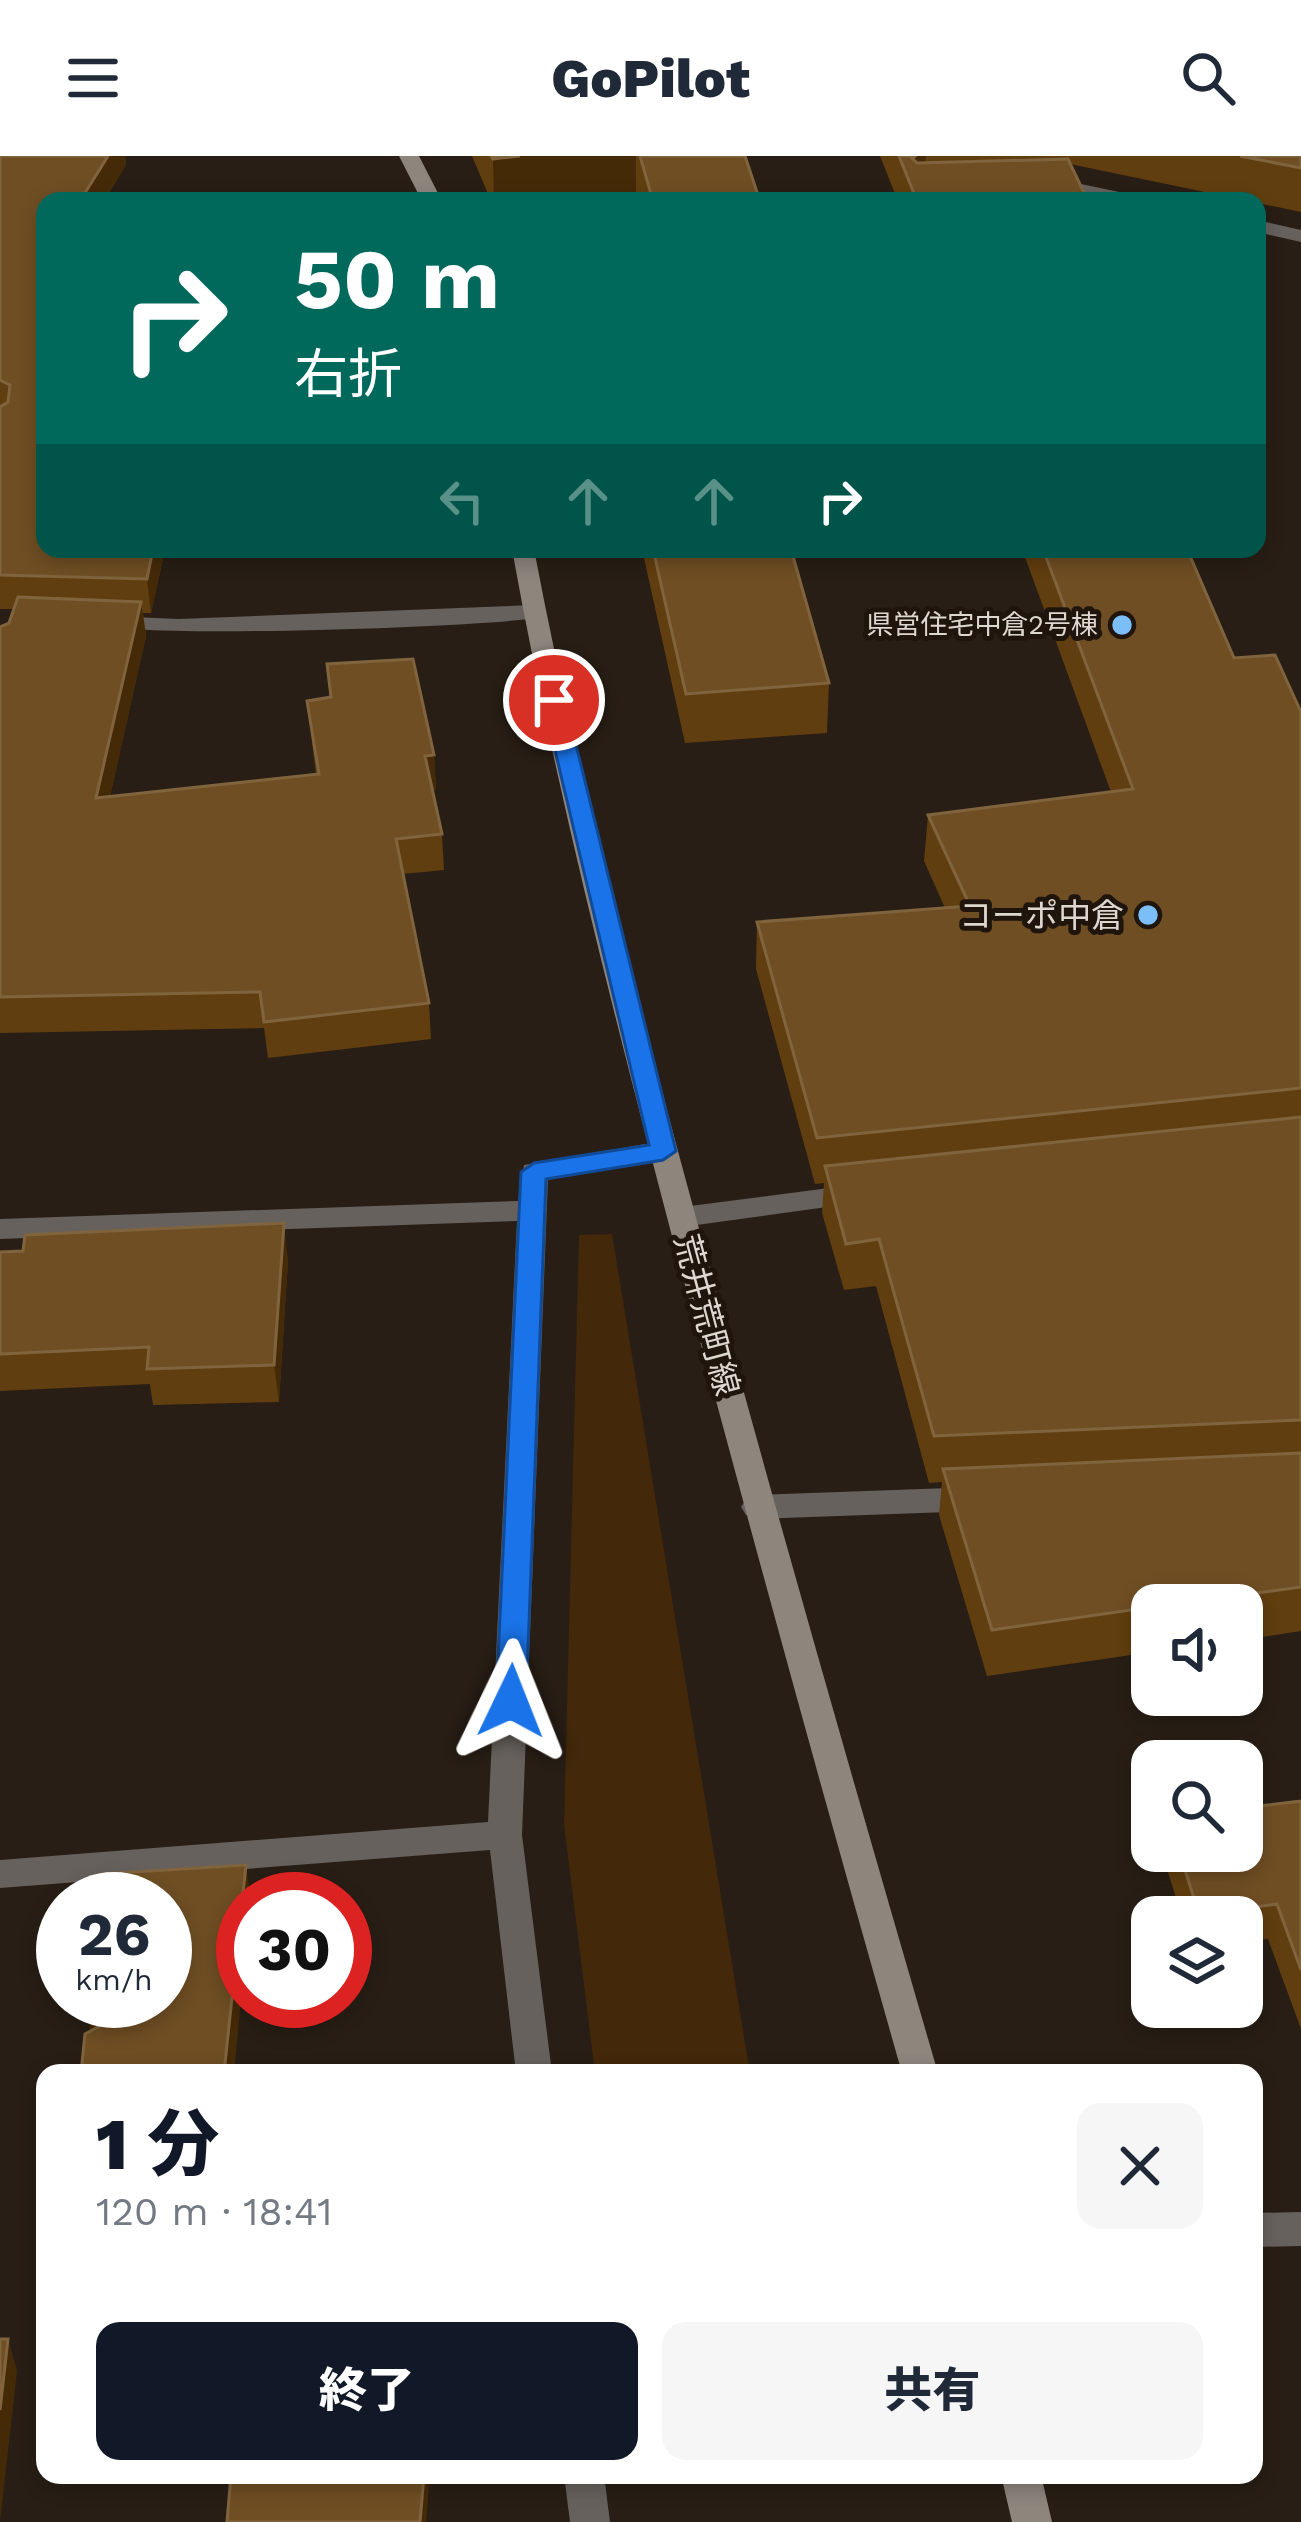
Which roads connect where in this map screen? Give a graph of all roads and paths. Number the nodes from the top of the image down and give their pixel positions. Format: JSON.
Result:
{"nodes":[{"id":1,"x":409,"y":156,"type":"edge"},
{"id":2,"x":427,"y":192,"type":"edge"},
{"id":3,"x":1048,"y":192,"type":"edge"},
{"id":4,"x":1091,"y":192,"type":"edge"},
{"id":5,"x":1266,"y":228,"type":"edge"},
{"id":6,"x":1301,"y":236,"type":"edge"},
{"id":7,"x":525,"y":558,"type":"edge"},
{"id":8,"x":534,"y":611,"type":"junction"},
{"id":9,"x":74,"y":622,"type":"edge"},
{"id":10,"x":663,"y":1151,"type":"junction"},
{"id":11,"x":883,"y":1192,"type":"edge"},
{"id":12,"x":532,"y":1211,"type":"junction"},
{"id":13,"x":682,"y":1217,"type":"junction"},
{"id":14,"x":0,"y":1229,"type":"edge"},
{"id":15,"x":1014,"y":1497,"type":"edge"},
{"id":16,"x":757,"y":1507,"type":"junction"},
{"id":17,"x":505,"y":1835,"type":"junction"},
{"id":18,"x":0,"y":1874,"type":"edge"},
{"id":19,"x":534,"y":2064,"type":"edge"},
{"id":20,"x":917,"y":2064,"type":"edge"},
{"id":21,"x":1301,"y":2229,"type":"edge"},
{"id":22,"x":1263,"y":2230,"type":"edge"},
{"id":23,"x":585,"y":2484,"type":"edge"},
{"id":24,"x":1023,"y":2484,"type":"edge"},
{"id":25,"x":590,"y":2522,"type":"edge"},
{"id":26,"x":1032,"y":2522,"type":"edge"}],
"edges":[{"from":1,"to":2,"type":"main road"},
{"from":3,"to":4,"type":"street"},
{"from":5,"to":6,"type":"street"},
{"from":7,"to":8,"type":"main road","name":"荒井荒町線"},
{"from":8,"to":9,"type":"street"},
{"from":8,"to":10,"type":"main road","name":"荒井荒町線"},
{"from":10,"to":12,"type":"street"},
{"from":10,"to":13,"type":"main road","name":"荒井荒町線"},
{"from":11,"to":13,"type":"street"},
{"from":12,"to":14,"type":"street"},
{"from":12,"to":17,"type":"street"},
{"from":13,"to":16,"type":"main road","name":"荒井荒町線"},
{"from":15,"to":16,"type":"street"},
{"from":16,"to":20,"type":"main road","name":"荒井荒町線"},
{"from":17,"to":18,"type":"street"},
{"from":17,"to":19,"type":"street"},
{"from":21,"to":22,"type":"street"},
{"from":23,"to":25,"type":"street"},
{"from":24,"to":26,"type":"main road"}]}
